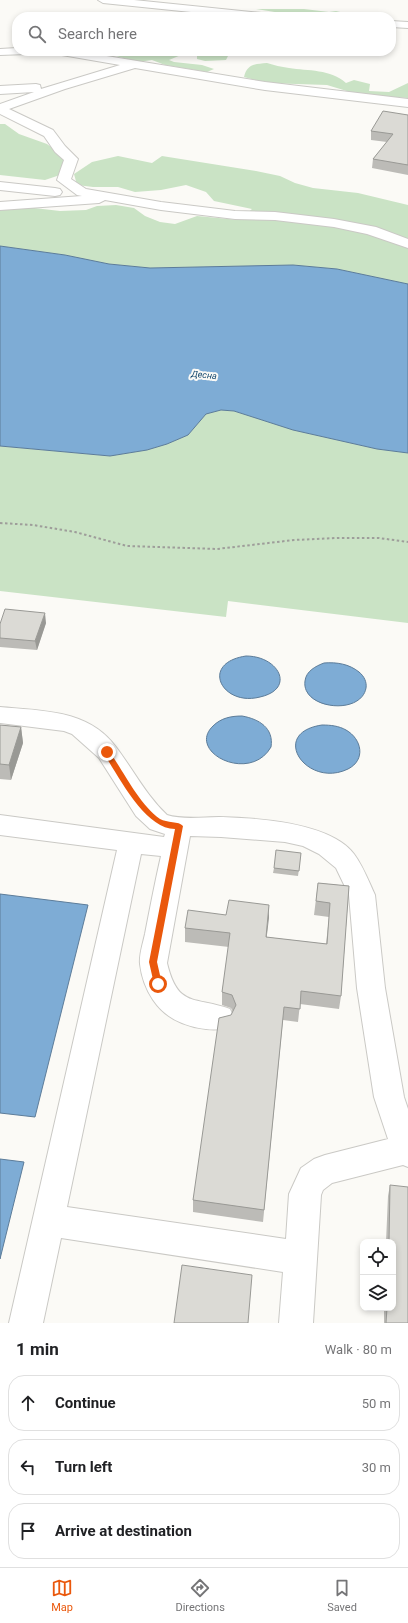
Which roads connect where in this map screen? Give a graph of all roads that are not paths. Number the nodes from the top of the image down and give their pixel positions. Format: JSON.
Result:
{"nodes":[{"id":1,"x":103,"y":0,"type":"edge"},
{"id":2,"x":222,"y":12,"type":"edge"},
{"id":3,"x":396,"y":24,"type":"edge"},
{"id":4,"x":408,"y":25,"type":"edge"},
{"id":5,"x":0,"y":52,"type":"edge"},
{"id":6,"x":12,"y":52,"type":"edge"},
{"id":7,"x":87,"y":56,"type":"edge"},
{"id":8,"x":137,"y":64,"type":"junction"},
{"id":9,"x":61,"y":86,"type":"junction"},
{"id":10,"x":5,"y":90,"type":"edge"},
{"id":11,"x":0,"y":96,"type":"edge"},
{"id":12,"x":408,"y":103,"type":"edge"},
{"id":13,"x":0,"y":109,"type":"edge"},
{"id":14,"x":0,"y":186,"type":"edge"},
{"id":15,"x":82,"y":192,"type":"junction"},
{"id":16,"x":114,"y":198,"type":"junction"},
{"id":17,"x":0,"y":206,"type":"edge"},
{"id":18,"x":408,"y":244,"type":"edge"},
{"id":19,"x":0,"y":715,"type":"edge"},
{"id":20,"x":0,"y":825,"type":"edge"},
{"id":21,"x":177,"y":837,"type":"junction"},
{"id":22,"x":131,"y":842,"type":"junction"},
{"id":23,"x":220,"y":1018,"type":"edge"},
{"id":24,"x":407,"y":1150,"type":"edge"},
{"id":25,"x":48,"y":1220,"type":"junction"},
{"id":26,"x":301,"y":1258,"type":"junction"},
{"id":27,"x":26,"y":1323,"type":"edge"},
{"id":28,"x":296,"y":1323,"type":"edge"}],
"edges":[{"from":1,"to":2,"type":"street"},
{"from":3,"to":4,"type":"street"},
{"from":5,"to":6,"type":"street"},
{"from":7,"to":8,"type":"street"},
{"from":8,"to":9,"type":"street"},
{"from":8,"to":12,"type":"street"},
{"from":9,"to":10,"type":"street"},
{"from":9,"to":13,"type":"street"},
{"from":10,"to":11,"type":"street"},
{"from":13,"to":15,"type":"street"},
{"from":14,"to":15,"type":"street"},
{"from":15,"to":16,"type":"street"},
{"from":16,"to":17,"type":"street"},
{"from":16,"to":18,"type":"street"},
{"from":19,"to":21,"type":"street"},
{"from":20,"to":22,"type":"street"},
{"from":21,"to":22,"type":"street"},
{"from":21,"to":23,"type":"street"},
{"from":21,"to":24,"type":"street"},
{"from":22,"to":25,"type":"street"},
{"from":24,"to":26,"type":"street"},
{"from":25,"to":26,"type":"street"},
{"from":25,"to":27,"type":"street"},
{"from":26,"to":28,"type":"street"}]}
